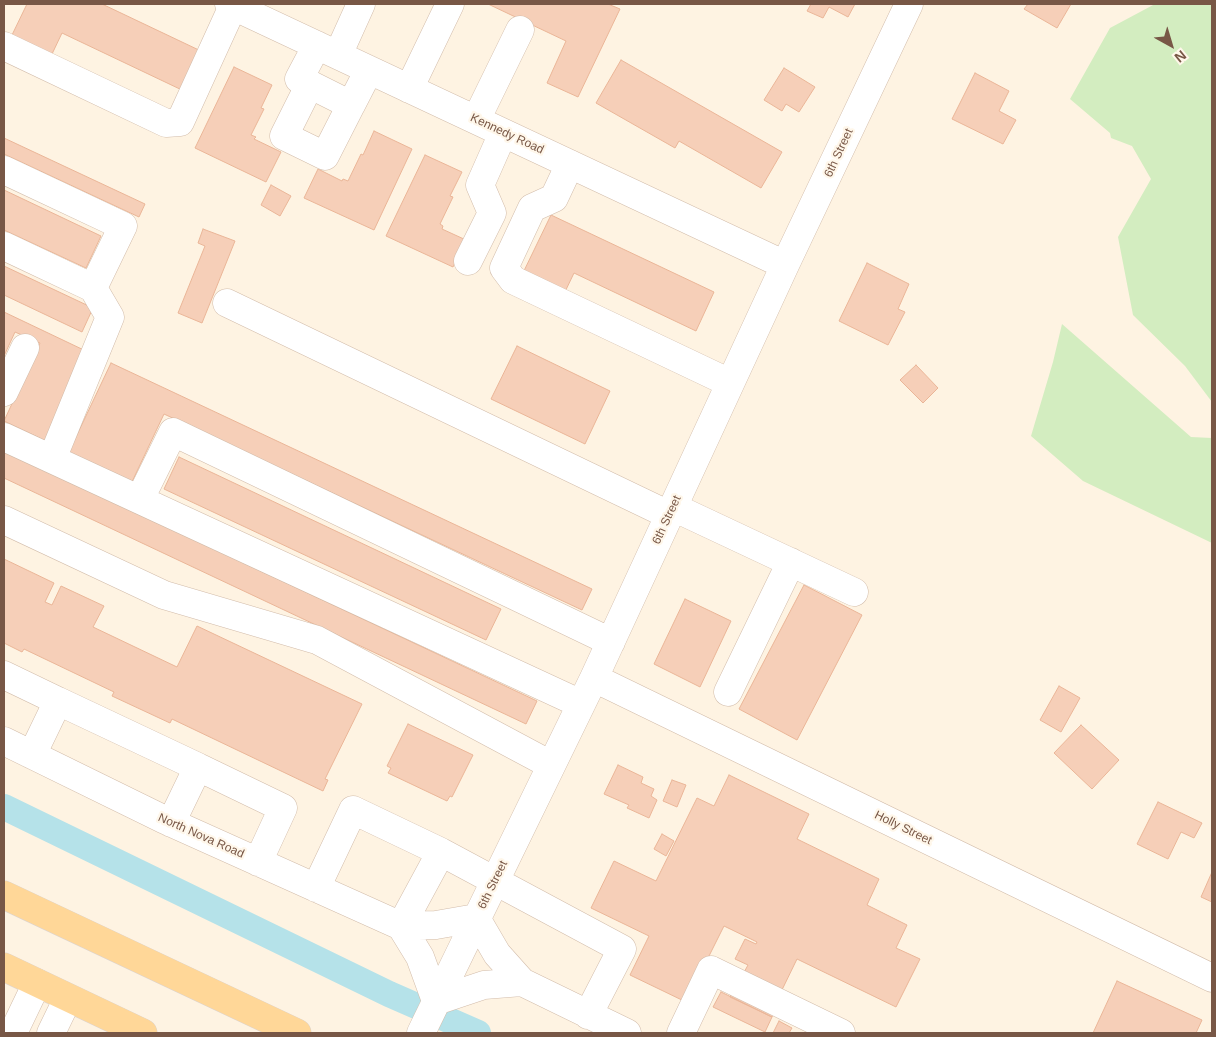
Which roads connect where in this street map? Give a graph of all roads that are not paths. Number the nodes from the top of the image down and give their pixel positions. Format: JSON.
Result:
{"nodes":[{"id":1,"x":361,"y":4,"type":"edge"},
{"id":2,"x":450,"y":4,"type":"edge"},
{"id":3,"x":909,"y":4,"type":"edge"},
{"id":4,"x":231,"y":5,"type":"edge"},
{"id":5,"x":520,"y":30,"type":"dead end"},
{"id":6,"x":4,"y":46,"type":"edge"},
{"id":7,"x":327,"y":50,"type":"junction"},
{"id":8,"x":369,"y":70,"type":"junction"},
{"id":9,"x":310,"y":84,"type":"junction"},
{"id":10,"x":409,"y":88,"type":"junction"},
{"id":11,"x":350,"y":105,"type":"junction"},
{"id":12,"x":476,"y":120,"type":"junction"},
{"id":13,"x":503,"y":133,"type":"junction"},
{"id":14,"x":570,"y":164,"type":"junction"},
{"id":15,"x":4,"y":170,"type":"edge"},
{"id":16,"x":4,"y":246,"type":"edge"},
{"id":17,"x":468,"y":261,"type":"dead end"},
{"id":18,"x":785,"y":265,"type":"junction"},
{"id":19,"x":93,"y":288,"type":"junction"},
{"id":20,"x":227,"y":303,"type":"dead end"},
{"id":21,"x":25,"y":348,"type":"dead end"},
{"id":22,"x":730,"y":383,"type":"junction"},
{"id":23,"x":4,"y":392,"type":"edge"},
{"id":24,"x":4,"y":437,"type":"edge"},
{"id":25,"x":52,"y":459,"type":"junction"},
{"id":26,"x":140,"y":499,"type":"junction"},
{"id":27,"x":671,"y":511,"type":"junction"},
{"id":28,"x":4,"y":520,"type":"edge"},
{"id":29,"x":791,"y":562,"type":"junction"},
{"id":30,"x":854,"y":592,"type":"dead end"},
{"id":31,"x":611,"y":642,"type":"junction"},
{"id":32,"x":4,"y":675,"type":"edge"},
{"id":33,"x":594,"y":678,"type":"junction"},
{"id":34,"x":728,"y":692,"type":"dead end"},
{"id":35,"x":58,"y":701,"type":"junction"},
{"id":36,"x":581,"y":704,"type":"junction"},
{"id":37,"x":4,"y":741,"type":"edge"},
{"id":38,"x":32,"y":755,"type":"junction"},
{"id":39,"x":551,"y":765,"type":"junction"},
{"id":40,"x":198,"y":767,"type":"junction"},
{"id":41,"x":171,"y":823,"type":"junction"},
{"id":42,"x":442,"y":852,"type":"junction"},
{"id":43,"x":258,"y":862,"type":"junction"},
{"id":44,"x":495,"y":880,"type":"junction"},
{"id":45,"x":316,"y":888,"type":"junction"},
{"id":46,"x":4,"y":895,"type":"edge"},
{"id":47,"x":476,"y":918,"type":"junction"},
{"id":48,"x":401,"y":926,"type":"junction"},
{"id":49,"x":4,"y":967,"type":"edge"},
{"id":50,"x":1212,"y":978,"type":"edge"},
{"id":51,"x":522,"y":982,"type":"junction"},
{"id":52,"x":37,"y":983,"type":"junction"},
{"id":53,"x":68,"y":998,"type":"junction"},
{"id":54,"x":436,"y":1001,"type":"junction"},
{"id":55,"x":588,"y":1015,"type":"junction"},
{"id":56,"x":13,"y":1033,"type":"edge"},
{"id":57,"x":51,"y":1033,"type":"edge"},
{"id":58,"x":143,"y":1033,"type":"edge"},
{"id":59,"x":297,"y":1033,"type":"edge"},
{"id":60,"x":421,"y":1033,"type":"edge"},
{"id":61,"x":627,"y":1033,"type":"edge"},
{"id":62,"x":681,"y":1033,"type":"edge"},
{"id":63,"x":841,"y":1033,"type":"edge"}],
"edges":[{"from":1,"to":7,"type":"street"},
{"from":2,"to":10,"type":"street"},
{"from":3,"to":18,"type":"street","name":"6th Street"},
{"from":4,"to":6,"type":"street"},
{"from":4,"to":7,"type":"street","name":"Kennedy Road"},
{"from":5,"to":12,"type":"street"},
{"from":7,"to":8,"type":"street","name":"Kennedy Road"},
{"from":7,"to":9,"type":"street"},
{"from":8,"to":10,"type":"street","name":"Kennedy Road"},
{"from":8,"to":11,"type":"street"},
{"from":9,"to":11,"type":"street"},
{"from":9,"to":11,"type":"street"},
{"from":10,"to":12,"type":"street","name":"Kennedy Road"},
{"from":12,"to":13,"type":"street","name":"Kennedy Road"},
{"from":13,"to":14,"type":"street","name":"Kennedy Road"},
{"from":13,"to":17,"type":"street"},
{"from":14,"to":18,"type":"street","name":"Kennedy Road"},
{"from":14,"to":22,"type":"street"},
{"from":15,"to":19,"type":"street"},
{"from":16,"to":19,"type":"street"},
{"from":18,"to":22,"type":"street","name":"6th Street"},
{"from":19,"to":25,"type":"street"},
{"from":20,"to":27,"type":"street"},
{"from":21,"to":23,"type":"street"},
{"from":22,"to":27,"type":"street","name":"6th Street"},
{"from":24,"to":25,"type":"street"},
{"from":25,"to":26,"type":"street"},
{"from":26,"to":31,"type":"street"},
{"from":26,"to":36,"type":"street"},
{"from":27,"to":29,"type":"street"},
{"from":27,"to":31,"type":"street","name":"6th Street"},
{"from":28,"to":39,"type":"street"},
{"from":29,"to":30,"type":"street"},
{"from":29,"to":34,"type":"street"},
{"from":31,"to":33,"type":"street","name":"6th Street"},
{"from":32,"to":35,"type":"street"},
{"from":33,"to":36,"type":"street","name":"6th Street"},
{"from":33,"to":50,"type":"street","name":"Holly Street"},
{"from":35,"to":38,"type":"street"},
{"from":35,"to":40,"type":"street"},
{"from":36,"to":39,"type":"street","name":"6th Street"},
{"from":37,"to":38,"type":"street","name":"North Nova Road"},
{"from":38,"to":41,"type":"street","name":"North Nova Road"},
{"from":39,"to":44,"type":"street","name":"6th Street"},
{"from":40,"to":41,"type":"street"},
{"from":40,"to":43,"type":"street"},
{"from":41,"to":43,"type":"street","name":"North Nova Road"},
{"from":42,"to":44,"type":"street"},
{"from":42,"to":45,"type":"street"},
{"from":42,"to":48,"type":"street"},
{"from":43,"to":45,"type":"street","name":"North Nova Road"},
{"from":44,"to":47,"type":"street","name":"6th Street"},
{"from":44,"to":55,"type":"street"},
{"from":45,"to":48,"type":"street","name":"North Nova Road"},
{"from":46,"to":59,"type":"main road"},
{"from":47,"to":48,"type":"street"},
{"from":47,"to":51,"type":"street"},
{"from":47,"to":54,"type":"street","name":"6th Street"},
{"from":48,"to":54,"type":"street"},
{"from":49,"to":52,"type":"main road"},
{"from":51,"to":54,"type":"street"},
{"from":51,"to":55,"type":"street"},
{"from":52,"to":53,"type":"main road"},
{"from":52,"to":56,"type":"street"},
{"from":53,"to":57,"type":"street"},
{"from":53,"to":58,"type":"main road"},
{"from":54,"to":60,"type":"street","name":"6th Street"},
{"from":55,"to":61,"type":"street"},
{"from":62,"to":63,"type":"street"}]}
